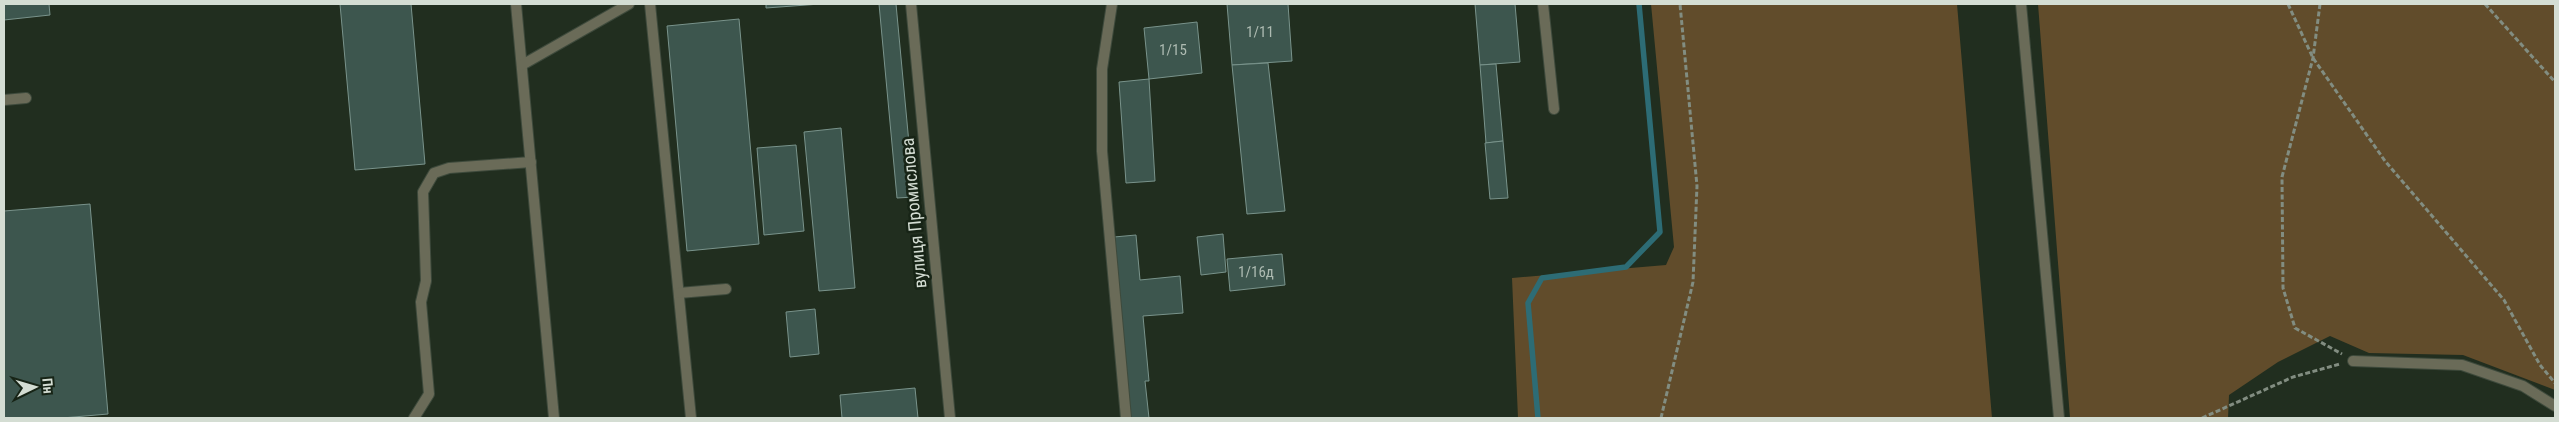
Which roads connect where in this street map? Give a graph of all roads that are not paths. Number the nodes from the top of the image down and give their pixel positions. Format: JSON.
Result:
{"nodes":[{"id":1,"x":516,"y":4,"type":"edge"},
{"id":2,"x":629,"y":4,"type":"edge"},
{"id":3,"x":650,"y":4,"type":"edge"},
{"id":4,"x":911,"y":4,"type":"edge"},
{"id":5,"x":1112,"y":4,"type":"edge"},
{"id":6,"x":1543,"y":4,"type":"edge"},
{"id":7,"x":2021,"y":4,"type":"edge"},
{"id":8,"x":522,"y":65,"type":"junction"},
{"id":9,"x":26,"y":98,"type":"dead end"},
{"id":10,"x":4,"y":100,"type":"edge"},
{"id":11,"x":1554,"y":109,"type":"dead end"},
{"id":12,"x":531,"y":162,"type":"junction"},
{"id":13,"x":726,"y":289,"type":"dead end"},
{"id":14,"x":679,"y":293,"type":"junction"},
{"id":15,"x":2353,"y":361,"type":"road end"},
{"id":16,"x":2555,"y":406,"type":"edge"},
{"id":17,"x":414,"y":418,"type":"edge"},
{"id":18,"x":554,"y":418,"type":"edge"},
{"id":19,"x":691,"y":418,"type":"edge"},
{"id":20,"x":950,"y":418,"type":"edge"},
{"id":21,"x":1126,"y":418,"type":"edge"},
{"id":22,"x":2059,"y":418,"type":"edge"}],
"edges":[{"from":1,"to":8,"type":"street"},
{"from":2,"to":8,"type":"street"},
{"from":3,"to":14,"type":"street"},
{"from":4,"to":20,"type":"street","name":"вулиця Промислова"},
{"from":5,"to":21,"type":"street"},
{"from":6,"to":11,"type":"street"},
{"from":7,"to":22,"type":"street"},
{"from":8,"to":12,"type":"street"},
{"from":9,"to":10,"type":"street"},
{"from":12,"to":17,"type":"street"},
{"from":12,"to":18,"type":"street"},
{"from":13,"to":14,"type":"street"},
{"from":14,"to":19,"type":"street"},
{"from":15,"to":16,"type":"street"}]}
